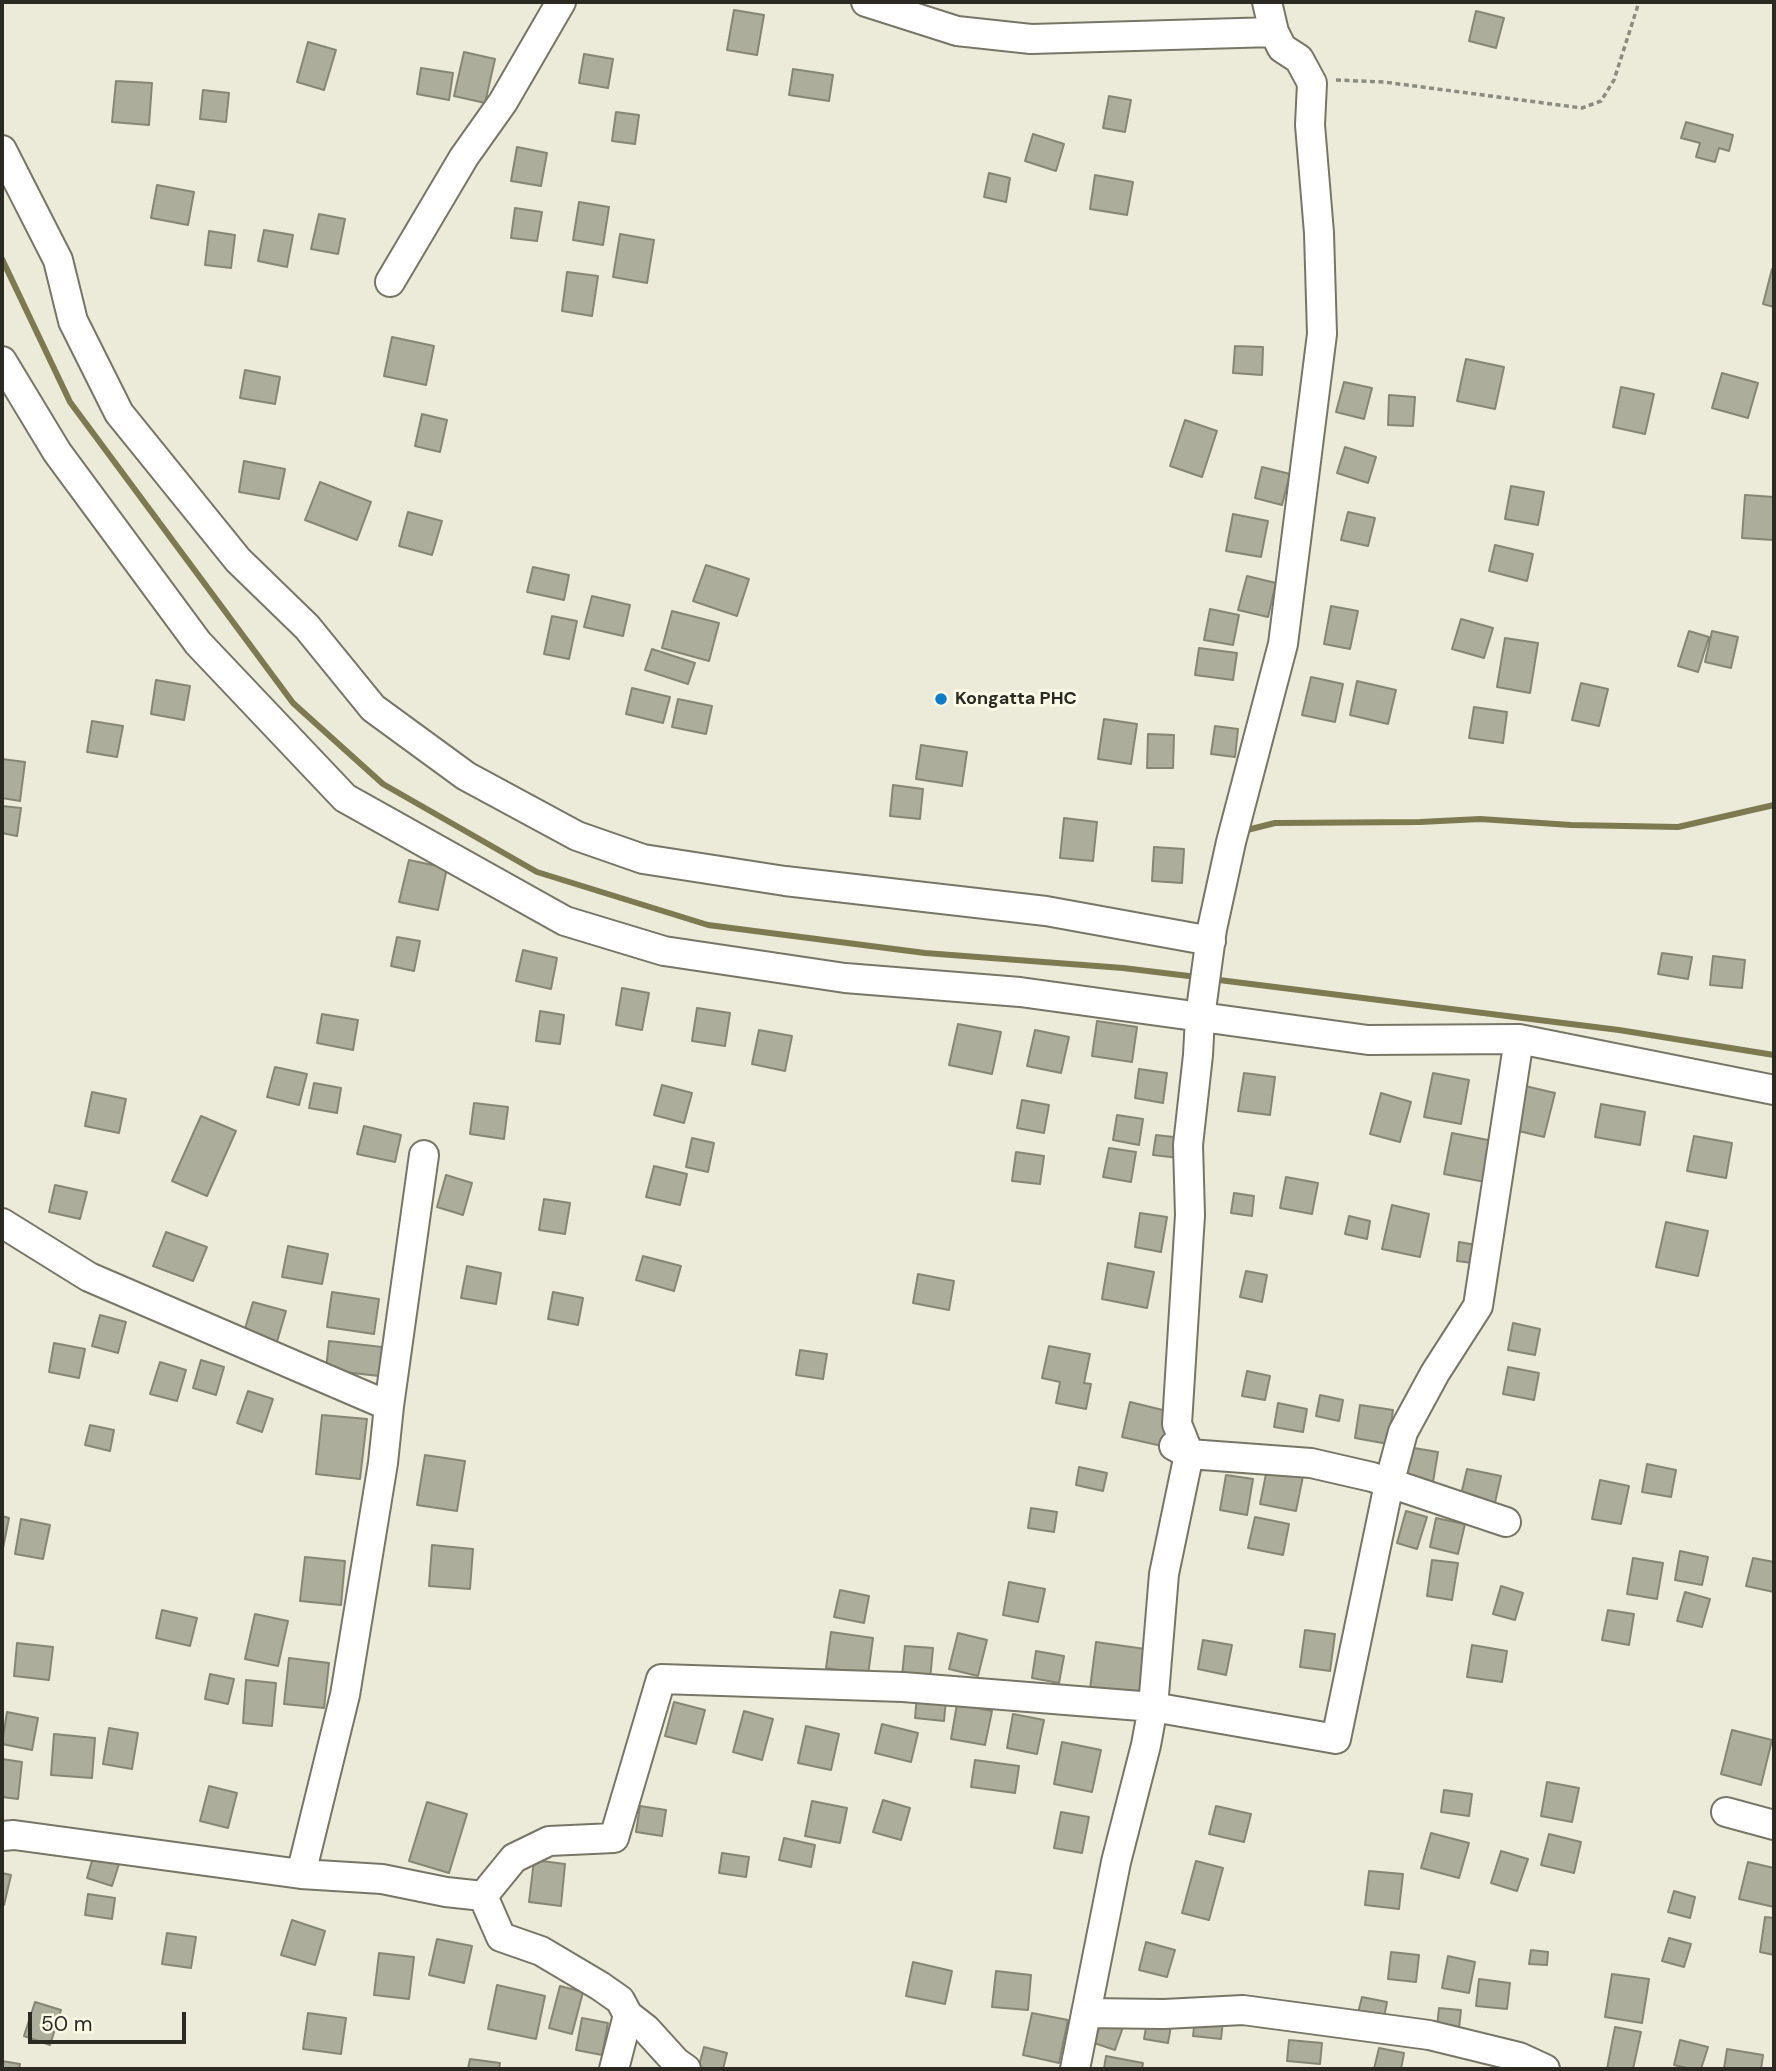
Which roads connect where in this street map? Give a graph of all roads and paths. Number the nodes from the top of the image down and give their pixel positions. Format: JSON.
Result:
{"nodes":[{"id":1,"x":561,"y":2,"type":"edge"},
{"id":2,"x":866,"y":2,"type":"edge"},
{"id":3,"x":1267,"y":2,"type":"edge"},
{"id":4,"x":1640,"y":2,"type":"edge"},
{"id":5,"x":1274,"y":32,"type":"junction"},
{"id":6,"x":1310,"y":79,"type":"junction"},
{"id":7,"x":2,"y":150,"type":"edge"},
{"id":8,"x":390,"y":282,"type":"dead end"},
{"id":9,"x":2,"y":361,"type":"edge"},
{"id":10,"x":1211,"y":941,"type":"junction"},
{"id":11,"x":1202,"y":1007,"type":"junction"},
{"id":12,"x":1519,"y":1039,"type":"junction"},
{"id":13,"x":1774,"y":1090,"type":"edge"},
{"id":14,"x":424,"y":1155,"type":"dead end"},
{"id":15,"x":2,"y":1223,"type":"edge"},
{"id":16,"x":389,"y":1406,"type":"junction"},
{"id":17,"x":1177,"y":1448,"type":"junction"},
{"id":18,"x":1389,"y":1484,"type":"junction"},
{"id":19,"x":1507,"y":1522,"type":"dead end"},
{"id":20,"x":1153,"y":1707,"type":"junction"},
{"id":21,"x":1726,"y":1812,"type":"dead end"},
{"id":22,"x":1774,"y":1825,"type":"edge"},
{"id":23,"x":2,"y":1836,"type":"edge"},
{"id":24,"x":300,"y":1874,"type":"junction"},
{"id":25,"x":483,"y":1896,"type":"junction"},
{"id":26,"x":1086,"y":2013,"type":"junction"},
{"id":27,"x":628,"y":2015,"type":"junction"},
{"id":28,"x":614,"y":2069,"type":"edge"},
{"id":29,"x":686,"y":2069,"type":"edge"},
{"id":30,"x":1075,"y":2069,"type":"edge"},
{"id":31,"x":1545,"y":2069,"type":"edge"}],
"edges":[{"from":1,"to":8,"type":"street"},
{"from":2,"to":5,"type":"street"},
{"from":3,"to":5,"type":"street"},
{"from":4,"to":6,"type":"path"},
{"from":5,"to":6,"type":"street"},
{"from":6,"to":10,"type":"street"},
{"from":7,"to":10,"type":"street"},
{"from":9,"to":11,"type":"street"},
{"from":10,"to":11,"type":"street"},
{"from":11,"to":12,"type":"street"},
{"from":11,"to":17,"type":"street"},
{"from":12,"to":13,"type":"street"},
{"from":12,"to":18,"type":"street"},
{"from":14,"to":16,"type":"street"},
{"from":15,"to":16,"type":"street"},
{"from":16,"to":24,"type":"street"},
{"from":17,"to":18,"type":"street"},
{"from":17,"to":20,"type":"street"},
{"from":18,"to":19,"type":"street"},
{"from":18,"to":20,"type":"street"},
{"from":20,"to":25,"type":"street"},
{"from":20,"to":26,"type":"street"},
{"from":21,"to":22,"type":"street"},
{"from":23,"to":24,"type":"street"},
{"from":24,"to":25,"type":"street"},
{"from":25,"to":27,"type":"street"},
{"from":26,"to":30,"type":"street"},
{"from":26,"to":31,"type":"street"},
{"from":27,"to":28,"type":"street"},
{"from":27,"to":29,"type":"street"}]}
